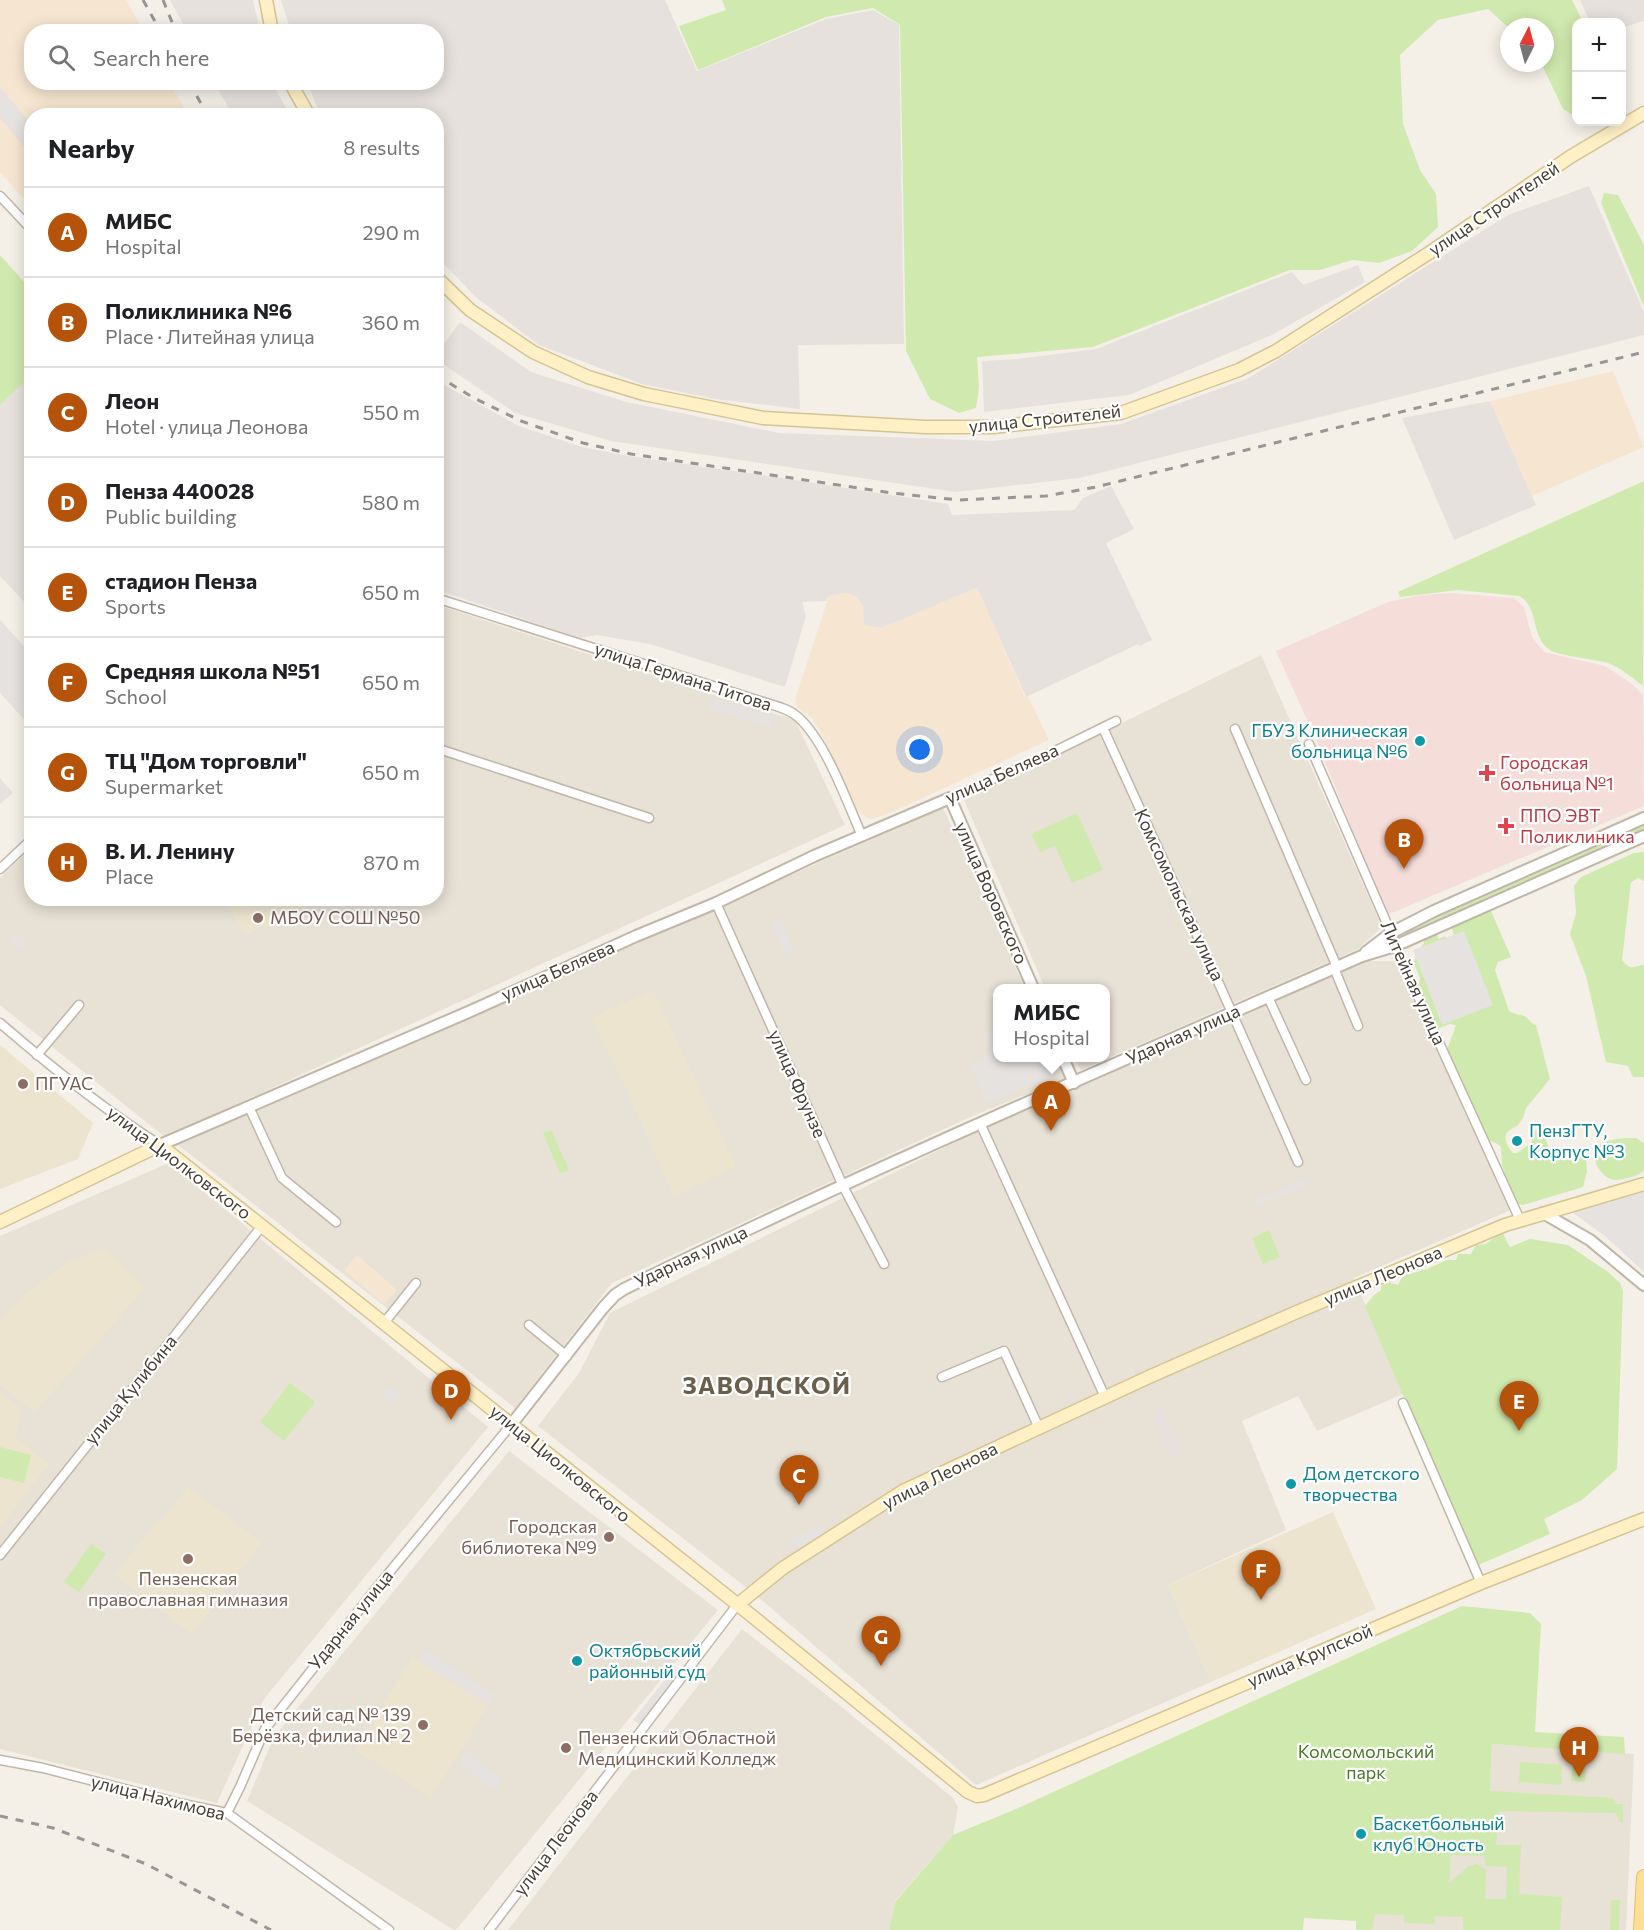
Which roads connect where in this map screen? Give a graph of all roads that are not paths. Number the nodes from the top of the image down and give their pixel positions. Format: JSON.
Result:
{"nodes":[{"id":1,"x":266,"y":0,"type":"edge"},
{"id":2,"x":270,"y":24,"type":"edge"},
{"id":3,"x":294,"y":90,"type":"edge"},
{"id":4,"x":305,"y":108,"type":"edge"},
{"id":5,"x":1644,"y":113,"type":"edge"},
{"id":6,"x":0,"y":196,"type":"edge"},
{"id":7,"x":24,"y":222,"type":"edge"},
{"id":8,"x":444,"y":285,"type":"edge"},
{"id":9,"x":444,"y":601,"type":"edge"},
{"id":10,"x":1116,"y":721,"type":"dead end"},
{"id":11,"x":1103,"y":728,"type":"junction"},
{"id":12,"x":1235,"y":729,"type":"dead end"},
{"id":13,"x":1309,"y":744,"type":"dead end"},
{"id":14,"x":444,"y":751,"type":"edge"},
{"id":15,"x":950,"y":798,"type":"junction"},
{"id":16,"x":649,"y":818,"type":"dead end"},
{"id":17,"x":1644,"y":818,"type":"edge"},
{"id":18,"x":862,"y":836,"type":"junction"},
{"id":19,"x":1644,"y":836,"type":"edge"},
{"id":20,"x":24,"y":847,"type":"edge"},
{"id":21,"x":0,"y":869,"type":"edge"},
{"id":22,"x":716,"y":903,"type":"junction"},
{"id":23,"x":1391,"y":933,"type":"junction"},
{"id":24,"x":1395,"y":946,"type":"junction"},
{"id":25,"x":1362,"y":956,"type":"junction"},
{"id":26,"x":1335,"y":968,"type":"junction"},
{"id":27,"x":1031,"y":984,"type":"edge"},
{"id":28,"x":1268,"y":997,"type":"junction"},
{"id":29,"x":79,"y":1005,"type":"dead end"},
{"id":30,"x":1233,"y":1013,"type":"junction"},
{"id":31,"x":0,"y":1023,"type":"edge"},
{"id":32,"x":1358,"y":1026,"type":"dead end"},
{"id":33,"x":37,"y":1055,"type":"junction"},
{"id":34,"x":1065,"y":1062,"type":"edge"},
{"id":35,"x":1306,"y":1080,"type":"dead end"},
{"id":36,"x":1074,"y":1083,"type":"junction"},
{"id":37,"x":249,"y":1107,"type":"junction"},
{"id":38,"x":980,"y":1123,"type":"junction"},
{"id":39,"x":160,"y":1145,"type":"junction"},
{"id":40,"x":1298,"y":1162,"type":"dead end"},
{"id":41,"x":1644,"y":1184,"type":"edge"},
{"id":42,"x":843,"y":1186,"type":"junction"},
{"id":43,"x":1539,"y":1214,"type":"junction"},
{"id":44,"x":1520,"y":1220,"type":"junction"},
{"id":45,"x":0,"y":1222,"type":"edge"},
{"id":46,"x":336,"y":1222,"type":"dead end"},
{"id":47,"x":262,"y":1226,"type":"junction"},
{"id":48,"x":884,"y":1264,"type":"dead end"},
{"id":49,"x":416,"y":1283,"type":"dead end"},
{"id":50,"x":1644,"y":1285,"type":"edge"},
{"id":51,"x":384,"y":1323,"type":"junction"},
{"id":52,"x":529,"y":1325,"type":"dead end"},
{"id":53,"x":567,"y":1356,"type":"junction"},
{"id":54,"x":942,"y":1377,"type":"dead end"},
{"id":55,"x":1105,"y":1397,"type":"junction"},
{"id":56,"x":1403,"y":1403,"type":"dead end"},
{"id":57,"x":511,"y":1425,"type":"junction"},
{"id":58,"x":1039,"y":1428,"type":"junction"},
{"id":59,"x":1644,"y":1519,"type":"edge"},
{"id":60,"x":0,"y":1555,"type":"edge"},
{"id":61,"x":1481,"y":1583,"type":"junction"},
{"id":62,"x":737,"y":1605,"type":"junction"},
{"id":63,"x":0,"y":1760,"type":"edge"},
{"id":64,"x":977,"y":1796,"type":"joint"},
{"id":65,"x":227,"y":1813,"type":"junction"},
{"id":66,"x":1644,"y":1876,"type":"edge"},
{"id":67,"x":389,"y":1930,"type":"edge"},
{"id":68,"x":489,"y":1930,"type":"edge"},
{"id":69,"x":1641,"y":1930,"type":"edge"}],
"edges":[{"from":1,"to":2,"type":"main road"},
{"from":3,"to":4,"type":"main road"},
{"from":5,"to":8,"type":"main road","name":"улица Строителей"},
{"from":6,"to":7,"type":"street"},
{"from":9,"to":18,"type":"street","name":"улица Германа Титова"},
{"from":10,"to":11,"type":"street","name":"улица Беляева"},
{"from":11,"to":15,"type":"street","name":"улица Беляева"},
{"from":11,"to":30,"type":"street","name":"Комсомольская улица"},
{"from":12,"to":26,"type":"street"},
{"from":13,"to":23,"type":"street","name":"Литейная улица"},
{"from":14,"to":16,"type":"street"},
{"from":15,"to":18,"type":"street","name":"улица Беляева"},
{"from":15,"to":27,"type":"street","name":"улица Воровского"},
{"from":17,"to":23,"type":"street","name":"Ударная улица"},
{"from":18,"to":22,"type":"street","name":"улица Беляева"},
{"from":19,"to":24,"type":"street","name":"Ударная улица"},
{"from":20,"to":21,"type":"street"},
{"from":22,"to":37,"type":"street","name":"улица Беляева"},
{"from":22,"to":42,"type":"street","name":"улица Фрунзе"},
{"from":23,"to":24,"type":"street","name":"Литейная улица"},
{"from":23,"to":25,"type":"street","name":"Ударная улица"},
{"from":24,"to":25,"type":"street","name":"Ударная улица"},
{"from":24,"to":44,"type":"street","name":"Литейная улица"},
{"from":25,"to":26,"type":"street","name":"Ударная улица"},
{"from":26,"to":28,"type":"street","name":"Ударная улица"},
{"from":26,"to":32,"type":"street"},
{"from":28,"to":30,"type":"street","name":"Ударная улица"},
{"from":28,"to":35,"type":"street"},
{"from":29,"to":33,"type":"street"},
{"from":30,"to":36,"type":"street","name":"Ударная улица"},
{"from":30,"to":40,"type":"street","name":"Комсомольская улица"},
{"from":31,"to":33,"type":"street","name":"улица Циолковского"},
{"from":33,"to":39,"type":"street","name":"улица Циолковского"},
{"from":34,"to":36,"type":"street"},
{"from":36,"to":38,"type":"street","name":"Ударная улица"},
{"from":37,"to":39,"type":"street","name":"улица Беляева"},
{"from":37,"to":46,"type":"street"},
{"from":38,"to":42,"type":"street","name":"Ударная улица"},
{"from":38,"to":55,"type":"street"},
{"from":39,"to":45,"type":"main road","name":"улица Беляева"},
{"from":39,"to":47,"type":"main road","name":"улица Циолковского"},
{"from":41,"to":43,"type":"main road","name":"улица Леонова"},
{"from":42,"to":48,"type":"street","name":"улица Фрунзе"},
{"from":42,"to":53,"type":"street","name":"Ударная улица"},
{"from":43,"to":44,"type":"main road","name":"улица Леонова"},
{"from":43,"to":50,"type":"street"},
{"from":44,"to":55,"type":"main road","name":"улица Леонова"},
{"from":47,"to":51,"type":"main road","name":"улица Циолковского"},
{"from":47,"to":60,"type":"street","name":"улица Кулибина"},
{"from":49,"to":51,"type":"street"},
{"from":51,"to":57,"type":"main road","name":"улица Циолковского"},
{"from":52,"to":53,"type":"street"},
{"from":53,"to":57,"type":"street","name":"Ударная улица"},
{"from":54,"to":58,"type":"street"},
{"from":55,"to":58,"type":"main road","name":"улица Леонова"},
{"from":56,"to":61,"type":"street"},
{"from":57,"to":62,"type":"main road","name":"улица Циолковского"},
{"from":57,"to":65,"type":"street","name":"Ударная улица"},
{"from":58,"to":62,"type":"main road","name":"улица Леонова"},
{"from":59,"to":61,"type":"main road","name":"улица Крупской"},
{"from":61,"to":64,"type":"main road","name":"улица Крупской"},
{"from":62,"to":64,"type":"main road","name":"улица Циолковского"},
{"from":62,"to":68,"type":"street","name":"улица Леонова"},
{"from":63,"to":65,"type":"street","name":"улица Нахимова"},
{"from":65,"to":67,"type":"street","name":"улица Нахимова"},
{"from":66,"to":69,"type":"main road"}]}
